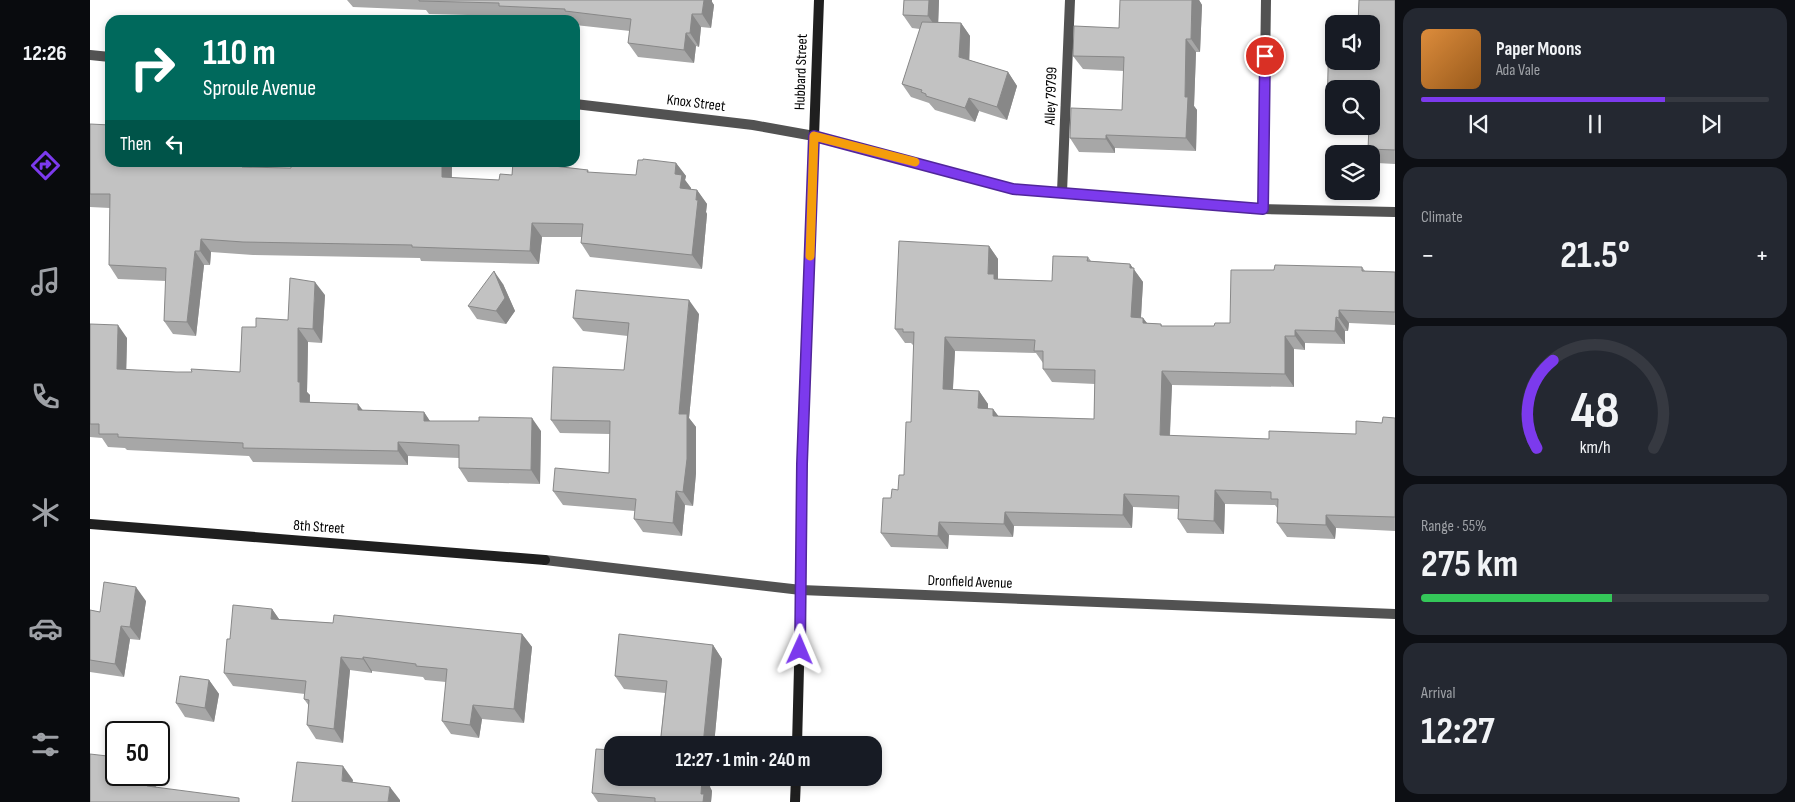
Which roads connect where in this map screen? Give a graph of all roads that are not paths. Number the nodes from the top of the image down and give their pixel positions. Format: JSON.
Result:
{"nodes":[{"id":1,"x":819,"y":0,"type":"edge"},
{"id":2,"x":1070,"y":0,"type":"edge"},
{"id":3,"x":1266,"y":0,"type":"edge"},
{"id":4,"x":90,"y":55,"type":"edge"},
{"id":5,"x":105,"y":56,"type":"edge"},
{"id":6,"x":580,"y":105,"type":"edge"},
{"id":7,"x":814,"y":136,"type":"junction"},
{"id":8,"x":1062,"y":192,"type":"junction"},
{"id":9,"x":1263,"y":209,"type":"junction"},
{"id":10,"x":1395,"y":212,"type":"edge"},
{"id":11,"x":90,"y":524,"type":"edge"},
{"id":12,"x":545,"y":560,"type":"joint"},
{"id":13,"x":801,"y":590,"type":"junction"},
{"id":14,"x":1395,"y":614,"type":"edge"},
{"id":15,"x":797,"y":736,"type":"edge"},
{"id":16,"x":796,"y":786,"type":"edge"},
{"id":17,"x":795,"y":802,"type":"edge"}],
"edges":[{"from":1,"to":7,"type":"main road","name":"Hubbard Street"},
{"from":2,"to":8,"type":"street","name":"Alley 79799"},
{"from":3,"to":9,"type":"street"},
{"from":4,"to":5,"type":"street"},
{"from":6,"to":7,"type":"street","name":"Knox Street"},
{"from":7,"to":8,"type":"street","name":"Knox Street"},
{"from":7,"to":13,"type":"main road","name":"Hubbard Street"},
{"from":8,"to":9,"type":"street","name":"Knox Street"},
{"from":9,"to":10,"type":"street","name":"Knox Street"},
{"from":11,"to":12,"type":"main road","name":"8th Street"},
{"from":12,"to":13,"type":"street","name":"Dronfield Avenue"},
{"from":13,"to":14,"type":"street","name":"Dronfield Avenue"},
{"from":13,"to":15,"type":"main road","name":"Hubbard Street"},
{"from":16,"to":17,"type":"main road"}]}
